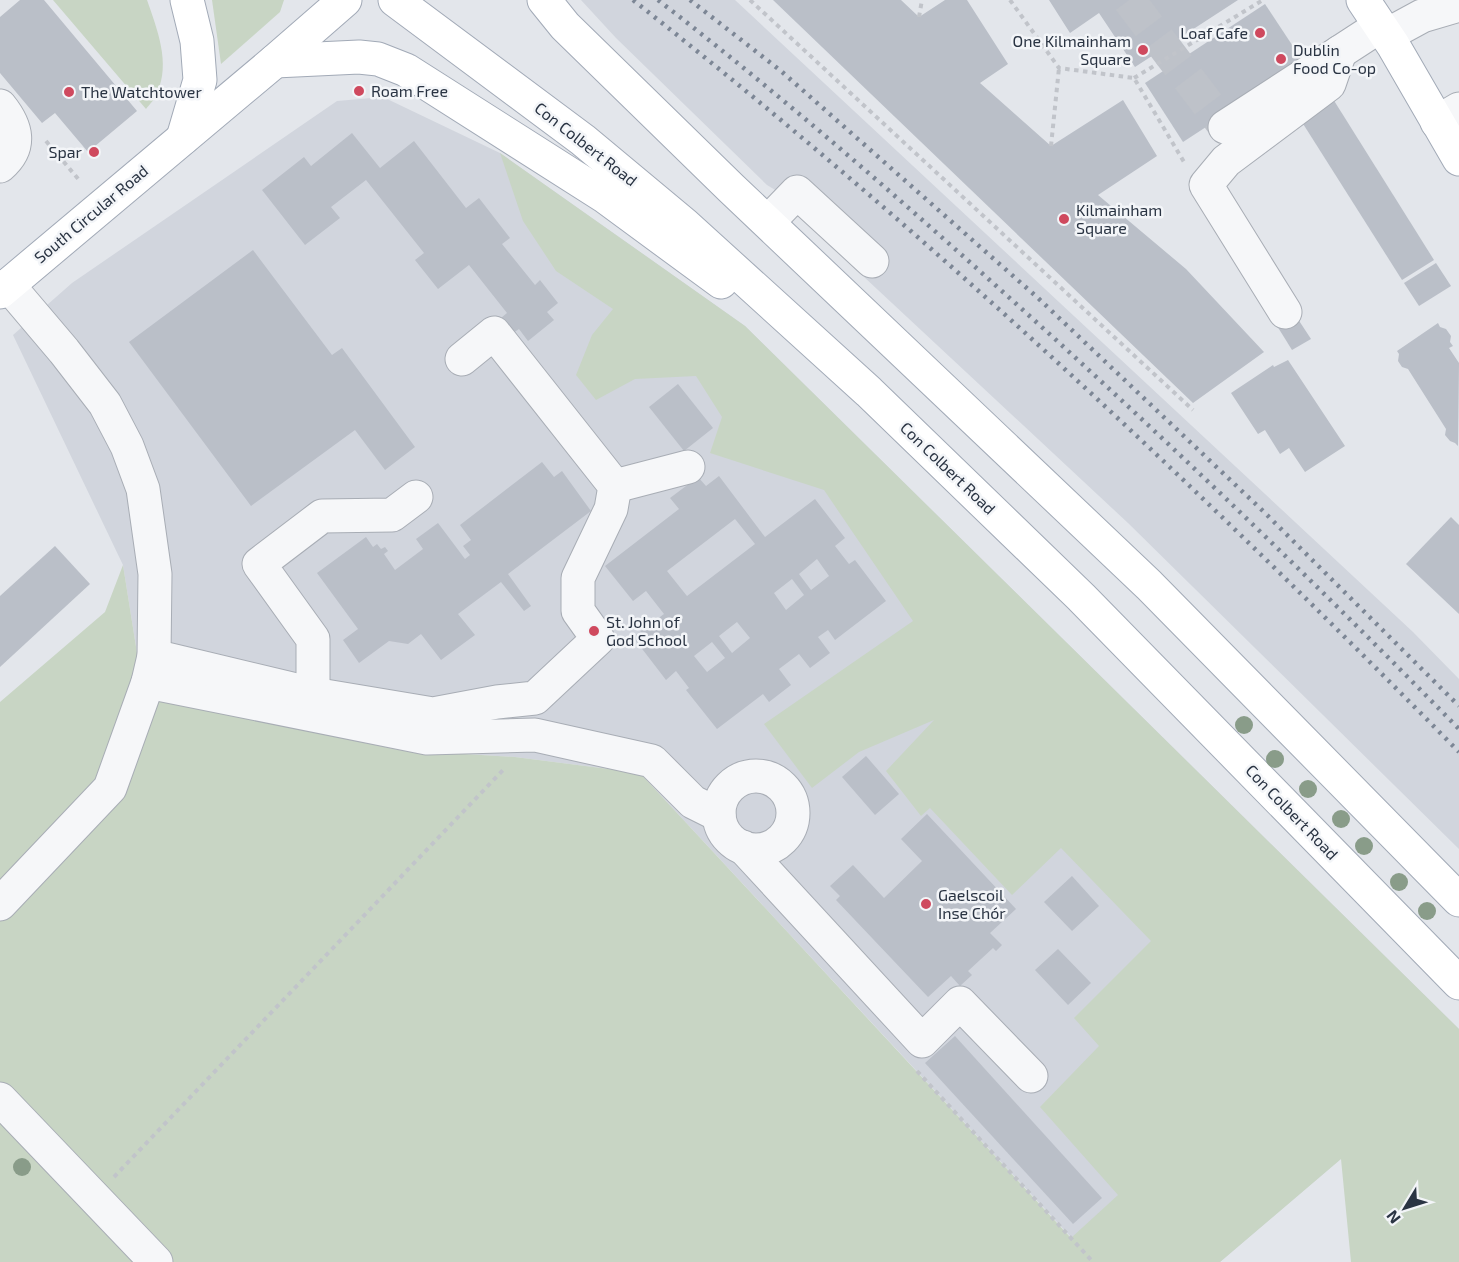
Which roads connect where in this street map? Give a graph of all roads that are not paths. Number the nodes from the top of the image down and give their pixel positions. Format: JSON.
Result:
{"nodes":[{"id":1,"x":188,"y":0,"type":"edge"},
{"id":2,"x":345,"y":0,"type":"edge"},
{"id":3,"x":395,"y":0,"type":"edge"},
{"id":4,"x":544,"y":0,"type":"edge"},
{"id":5,"x":1459,"y":5,"type":"edge"},
{"id":6,"x":1377,"y":20,"type":"edge"},
{"id":7,"x":1340,"y":52,"type":"junction"},
{"id":8,"x":275,"y":61,"type":"junction"},
{"id":9,"x":1448,"y":115,"type":"edge"},
{"id":10,"x":7,"y":117,"type":"edge"},
{"id":11,"x":1225,"y":127,"type":"dead end"},
{"id":12,"x":183,"y":138,"type":"junction"},
{"id":13,"x":1459,"y":159,"type":"edge"},
{"id":14,"x":0,"y":166,"type":"edge"},
{"id":15,"x":768,"y":222,"type":"junction"},
{"id":16,"x":872,"y":261,"type":"dead end"},
{"id":17,"x":4,"y":288,"type":"edge"},
{"id":18,"x":1285,"y":312,"type":"dead end"},
{"id":19,"x":462,"y":359,"type":"dead end"},
{"id":20,"x":869,"y":392,"type":"junction"},
{"id":21,"x":688,"y":467,"type":"dead end"},
{"id":22,"x":615,"y":486,"type":"junction"},
{"id":23,"x":416,"y":497,"type":"dead end"},
{"id":24,"x":151,"y":669,"type":"junction"},
{"id":25,"x":313,"y":694,"type":"junction"},
{"id":26,"x":719,"y":814,"type":"junction"},
{"id":27,"x":743,"y":847,"type":"junction"},
{"id":28,"x":1459,"y":900,"type":"edge"},
{"id":29,"x":0,"y":904,"type":"edge"},
{"id":30,"x":1459,"y":982,"type":"edge"},
{"id":31,"x":1031,"y":1076,"type":"dead end"},
{"id":32,"x":0,"y":1099,"type":"edge"},
{"id":33,"x":156,"y":1262,"type":"edge"}],
"edges":[{"from":1,"to":12,"type":"main road"},
{"from":2,"to":8,"type":"main road","name":"South Circular Road"},
{"from":3,"to":20,"type":"main road","name":"Con Colbert Road"},
{"from":4,"to":15,"type":"main road"},
{"from":5,"to":6,"type":"street"},
{"from":6,"to":7,"type":"street"},
{"from":6,"to":9,"type":"main road"},
{"from":7,"to":11,"type":"street"},
{"from":7,"to":18,"type":"street"},
{"from":8,"to":12,"type":"main road","name":"South Circular Road"},
{"from":8,"to":20,"type":"main road"},
{"from":9,"to":13,"type":"main road"},
{"from":10,"to":14,"type":"street"},
{"from":12,"to":17,"type":"main road","name":"South Circular Road"},
{"from":15,"to":16,"type":"street"},
{"from":15,"to":28,"type":"main road"},
{"from":17,"to":24,"type":"street"},
{"from":19,"to":22,"type":"street"},
{"from":20,"to":30,"type":"main road","name":"Con Colbert Road"},
{"from":21,"to":22,"type":"street"},
{"from":22,"to":25,"type":"street"},
{"from":23,"to":25,"type":"street"},
{"from":24,"to":25,"type":"street"},
{"from":24,"to":26,"type":"street"},
{"from":24,"to":29,"type":"street"},
{"from":26,"to":27,"type":"street"},
{"from":26,"to":27,"type":"street"},
{"from":27,"to":31,"type":"street"},
{"from":32,"to":33,"type":"street"}]}
